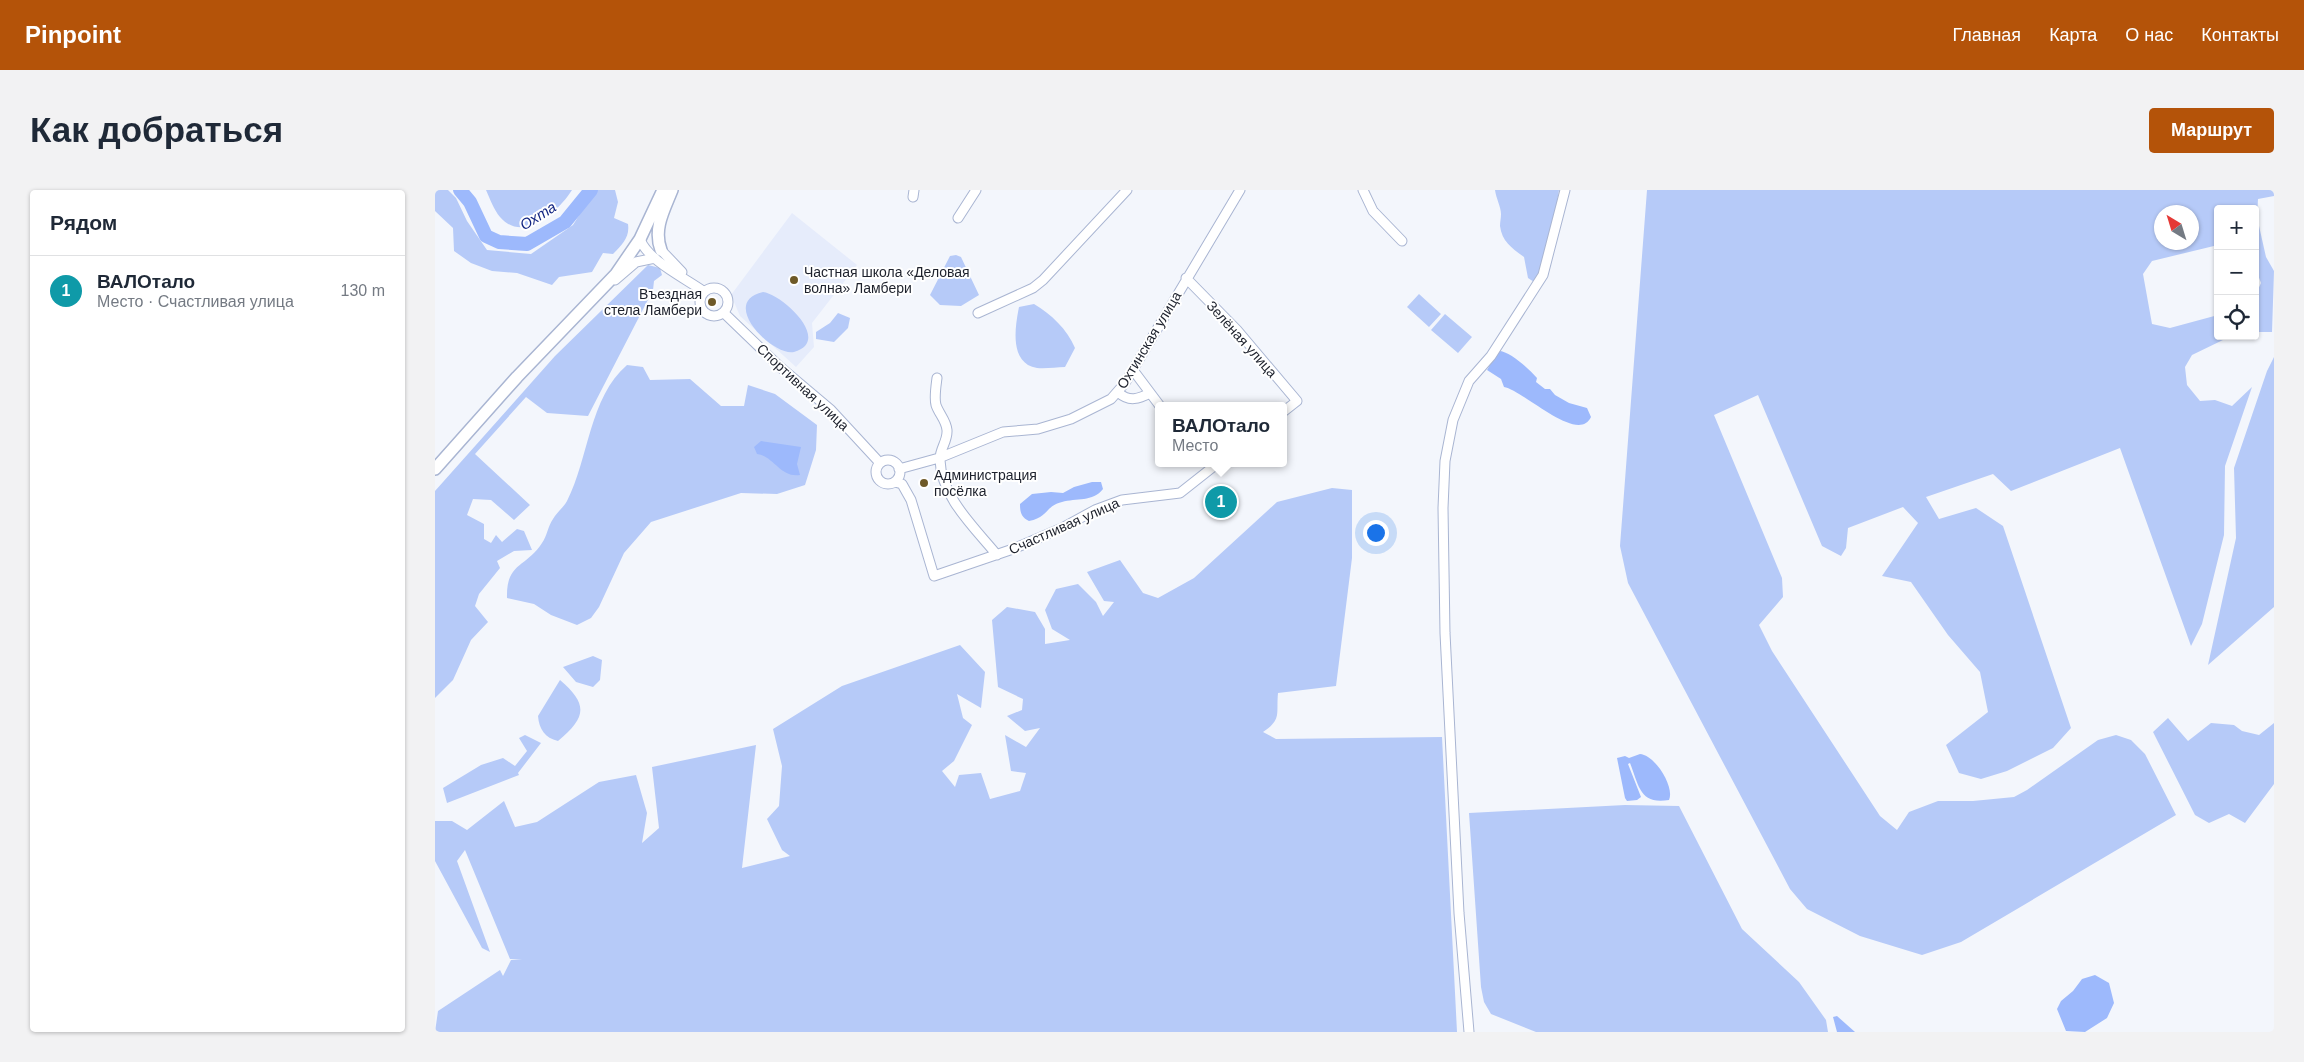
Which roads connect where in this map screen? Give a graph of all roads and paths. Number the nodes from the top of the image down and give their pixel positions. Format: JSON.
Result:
{"nodes":[{"id":1,"x":663,"y":190,"type":"edge"},
{"id":2,"x":672,"y":190,"type":"edge"},
{"id":3,"x":976,"y":190,"type":"edge"},
{"id":4,"x":1127,"y":190,"type":"edge"},
{"id":5,"x":1240,"y":190,"type":"edge"},
{"id":6,"x":1363,"y":190,"type":"edge"},
{"id":7,"x":1565,"y":190,"type":"edge"},
{"id":8,"x":958,"y":218,"type":"dead end"},
{"id":9,"x":640,"y":239,"type":"junction"},
{"id":10,"x":1402,"y":241,"type":"dead end"},
{"id":11,"x":658,"y":254,"type":"junction"},
{"id":12,"x":1186,"y":278,"type":"junction"},
{"id":13,"x":606,"y":284,"type":"junction"},
{"id":14,"x":700,"y":289,"type":"junction"},
{"id":15,"x":723,"y":313,"type":"junction"},
{"id":16,"x":978,"y":313,"type":"dead end"},
{"id":17,"x":1133,"y":370,"type":"junction"},
{"id":18,"x":937,"y":378,"type":"dead end"},
{"id":19,"x":1119,"y":393,"type":"junction"},
{"id":20,"x":1150,"y":393,"type":"junction"},
{"id":21,"x":1157,"y":402,"type":"edge"},
{"id":22,"x":1287,"y":409,"type":"edge"},
{"id":23,"x":939,"y":458,"type":"junction"},
{"id":24,"x":880,"y":463,"type":"junction"},
{"id":25,"x":1206,"y":467,"type":"edge"},
{"id":26,"x":435,"y":469,"type":"edge"},
{"id":27,"x":899,"y":469,"type":"junction"},
{"id":28,"x":895,"y":482,"type":"junction"},
{"id":29,"x":997,"y":555,"type":"junction"},
{"id":30,"x":1469,"y":1032,"type":"edge"}],
"edges":[{"from":1,"to":9,"type":"main road"},
{"from":2,"to":11,"type":"main road"},
{"from":3,"to":8,"type":"street"},
{"from":4,"to":16,"type":"street"},
{"from":5,"to":12,"type":"street","name":"Охтинская улица"},
{"from":6,"to":10,"type":"street"},
{"from":7,"to":30,"type":"street"},
{"from":9,"to":11,"type":"main road"},
{"from":9,"to":13,"type":"main road"},
{"from":11,"to":13,"type":"street"},
{"from":11,"to":14,"type":"street"},
{"from":12,"to":17,"type":"street","name":"Охтинская улица"},
{"from":12,"to":22,"type":"street","name":"Зелёная улица"},
{"from":13,"to":26,"type":"main road"},
{"from":14,"to":15,"type":"street"},
{"from":14,"to":15,"type":"street"},
{"from":15,"to":24,"type":"street","name":"Спортивная улица"},
{"from":17,"to":19,"type":"street","name":"Охтинская улица"},
{"from":17,"to":20,"type":"street"},
{"from":18,"to":23,"type":"street"},
{"from":19,"to":20,"type":"street"},
{"from":19,"to":23,"type":"street","name":"Охтинская улица"},
{"from":20,"to":21,"type":"street"},
{"from":23,"to":27,"type":"street","name":"Охтинская улица"},
{"from":23,"to":29,"type":"street"},
{"from":24,"to":27,"type":"street","name":"Спортивная улица"},
{"from":24,"to":28,"type":"street","name":"Спортивная улица"},
{"from":25,"to":29,"type":"street","name":"Счастливая улица"},
{"from":27,"to":28,"type":"street"},
{"from":28,"to":29,"type":"street","name":"Счастливая улица"}]}
